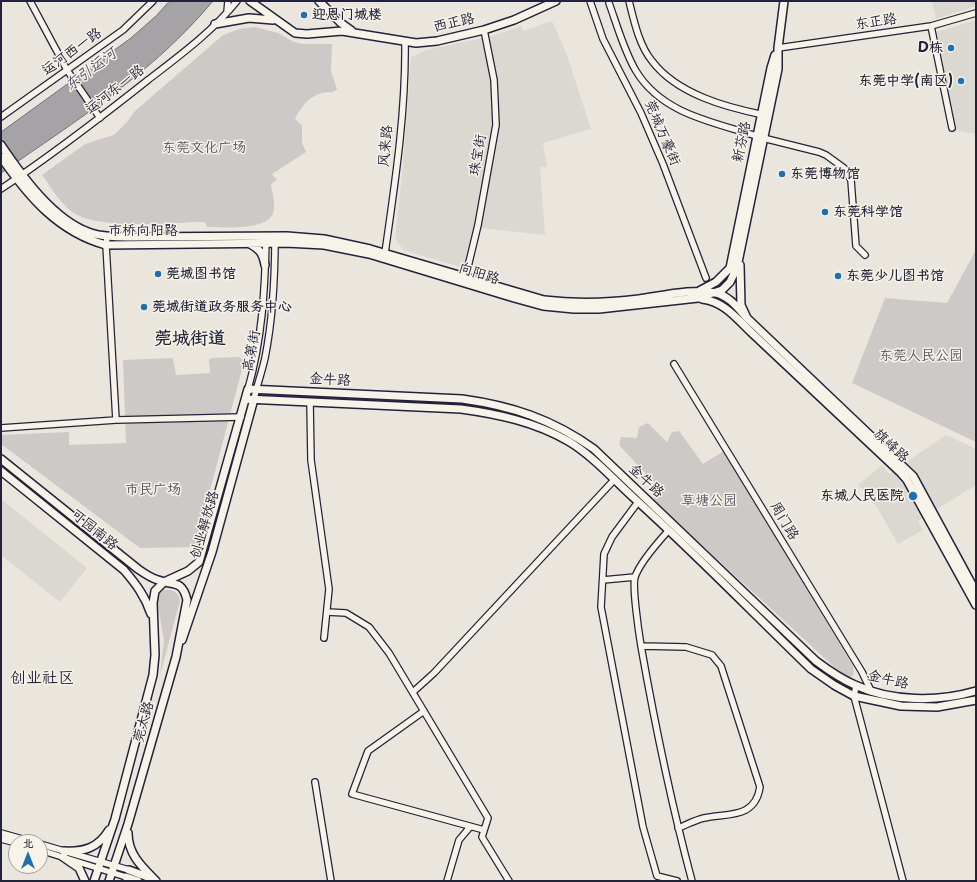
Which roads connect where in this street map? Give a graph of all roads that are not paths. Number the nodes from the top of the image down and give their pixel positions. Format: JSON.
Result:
{"nodes":[{"id":1,"x":30,"y":1,"type":"edge"},
{"id":2,"x":153,"y":1,"type":"edge"},
{"id":3,"x":228,"y":1,"type":"edge"},
{"id":4,"x":237,"y":1,"type":"edge"},
{"id":5,"x":250,"y":1,"type":"edge"},
{"id":6,"x":319,"y":1,"type":"edge"},
{"id":7,"x":556,"y":1,"type":"edge"},
{"id":8,"x":590,"y":1,"type":"edge"},
{"id":9,"x":629,"y":1,"type":"edge"},
{"id":10,"x":784,"y":1,"type":"edge"},
{"id":11,"x":609,"y":3,"type":"dead end"},
{"id":12,"x":227,"y":12,"type":"junction"},
{"id":13,"x":976,"y":13,"type":"edge"},
{"id":14,"x":275,"y":20,"type":"junction"},
{"id":15,"x":215,"y":24,"type":"junction"},
{"id":16,"x":932,"y":26,"type":"junction"},
{"id":17,"x":484,"y":30,"type":"junction"},
{"id":18,"x":354,"y":32,"type":"junction"},
{"id":19,"x":405,"y":42,"type":"junction"},
{"id":20,"x":778,"y":48,"type":"junction"},
{"id":21,"x":67,"y":70,"type":"junction"},
{"id":22,"x":765,"y":115,"type":"junction"},
{"id":23,"x":1,"y":117,"type":"edge"},
{"id":24,"x":100,"y":118,"type":"junction"},
{"id":25,"x":952,"y":128,"type":"dead end"},
{"id":26,"x":760,"y":137,"type":"junction"},
{"id":27,"x":1,"y":145,"type":"edge"},
{"id":28,"x":1,"y":157,"type":"edge"},
{"id":29,"x":13,"y":169,"type":"junction"},
{"id":30,"x":20,"y":177,"type":"junction"},
{"id":31,"x":1,"y":189,"type":"edge"},
{"id":32,"x":107,"y":237,"type":"junction"},
{"id":33,"x":266,"y":239,"type":"junction"},
{"id":34,"x":274,"y":239,"type":"junction"},
{"id":35,"x":253,"y":241,"type":"junction"},
{"id":36,"x":738,"y":242,"type":"junction"},
{"id":37,"x":106,"y":245,"type":"junction"},
{"id":38,"x":385,"y":253,"type":"junction"},
{"id":39,"x":740,"y":253,"type":"junction"},
{"id":40,"x":865,"y":255,"type":"dead end"},
{"id":41,"x":265,"y":265,"type":"junction"},
{"id":42,"x":735,"y":271,"type":"junction"},
{"id":43,"x":706,"y":278,"type":"dead end"},
{"id":44,"x":464,"y":280,"type":"junction"},
{"id":45,"x":716,"y":293,"type":"junction"},
{"id":46,"x":698,"y":295,"type":"junction"},
{"id":47,"x":736,"y":306,"type":"junction"},
{"id":48,"x":747,"y":318,"type":"junction"},
{"id":49,"x":738,"y":319,"type":"junction"},
{"id":50,"x":754,"y":331,"type":"junction"},
{"id":51,"x":674,"y":364,"type":"dead end"},
{"id":52,"x":248,"y":389,"type":"junction"},
{"id":53,"x":256,"y":390,"type":"junction"},
{"id":54,"x":246,"y":399,"type":"junction"},
{"id":55,"x":254,"y":399,"type":"junction"},
{"id":56,"x":310,"y":402,"type":"junction"},
{"id":57,"x":241,"y":417,"type":"junction"},
{"id":58,"x":116,"y":420,"type":"junction"},
{"id":59,"x":1,"y":428,"type":"edge"},
{"id":60,"x":1,"y":459,"type":"edge"},
{"id":61,"x":1,"y":471,"type":"edge"},
{"id":62,"x":614,"y":480,"type":"junction"},
{"id":63,"x":638,"y":502,"type":"junction"},
{"id":64,"x":669,"y":530,"type":"junction"},
{"id":65,"x":144,"y":573,"type":"junction"},
{"id":66,"x":175,"y":576,"type":"junction"},
{"id":67,"x":635,"y":577,"type":"junction"},
{"id":68,"x":603,"y":580,"type":"junction"},
{"id":69,"x":164,"y":582,"type":"junction"},
{"id":70,"x":976,"y":592,"type":"edge"},
{"id":71,"x":976,"y":606,"type":"edge"},
{"id":72,"x":326,"y":612,"type":"junction"},
{"id":73,"x":153,"y":622,"type":"junction"},
{"id":74,"x":324,"y":638,"type":"dead end"},
{"id":75,"x":641,"y":646,"type":"junction"},
{"id":76,"x":176,"y":657,"type":"junction"},
{"id":77,"x":856,"y":686,"type":"junction"},
{"id":78,"x":871,"y":691,"type":"junction"},
{"id":79,"x":413,"y":692,"type":"junction"},
{"id":80,"x":976,"y":692,"type":"edge"},
{"id":81,"x":854,"y":696,"type":"junction"},
{"id":82,"x":976,"y":700,"type":"edge"},
{"id":83,"x":424,"y":711,"type":"junction"},
{"id":84,"x":315,"y":782,"type":"dead end"},
{"id":85,"x":115,"y":819,"type":"junction"},
{"id":86,"x":128,"y":824,"type":"junction"},
{"id":87,"x":470,"y":826,"type":"junction"},
{"id":88,"x":678,"y":828,"type":"junction"},
{"id":89,"x":484,"y":830,"type":"junction"},
{"id":90,"x":48,"y":847,"type":"edge"},
{"id":91,"x":48,"y":851,"type":"edge"},
{"id":92,"x":63,"y":854,"type":"junction"},
{"id":93,"x":101,"y":864,"type":"junction"},
{"id":94,"x":113,"y":869,"type":"junction"},
{"id":95,"x":128,"y":874,"type":"junction"},
{"id":96,"x":85,"y":881,"type":"edge"},
{"id":97,"x":94,"y":881,"type":"edge"},
{"id":98,"x":109,"y":881,"type":"edge"},
{"id":99,"x":138,"y":881,"type":"edge"},
{"id":100,"x":157,"y":881,"type":"edge"},
{"id":101,"x":330,"y":881,"type":"edge"},
{"id":102,"x":447,"y":881,"type":"edge"},
{"id":103,"x":509,"y":881,"type":"edge"},
{"id":104,"x":677,"y":881,"type":"edge"},
{"id":105,"x":692,"y":881,"type":"edge"},
{"id":106,"x":903,"y":881,"type":"edge"}],
"edges":[{"from":1,"to":21,"type":"street"},
{"from":2,"to":21,"type":"street","name":"运河西一路"},
{"from":3,"to":12,"type":"street"},
{"from":4,"to":12,"type":"street","name":"运河东一路"},
{"from":5,"to":14,"type":"main road","name":"西正路"},
{"from":6,"to":18,"type":"main road","name":"西正路"},
{"from":7,"to":17,"type":"main road","name":"西正路"},
{"from":8,"to":43,"type":"street","name":"莞城万豪街"},
{"from":9,"to":22,"type":"street"},
{"from":10,"to":20,"type":"main road","name":"新芬路"},
{"from":11,"to":26,"type":"street"},
{"from":12,"to":15,"type":"street","name":"运河东一路"},
{"from":13,"to":16,"type":"street","name":"东正路"},
{"from":14,"to":15,"type":"main road"},
{"from":14,"to":18,"type":"main road","name":"西正路"},
{"from":15,"to":24,"type":"street","name":"运河东一路"},
{"from":16,"to":20,"type":"street","name":"东正路"},
{"from":16,"to":25,"type":"street"},
{"from":17,"to":19,"type":"main road","name":"西正路"},
{"from":17,"to":44,"type":"street","name":"珠宝街"},
{"from":18,"to":19,"type":"main road","name":"西正路"},
{"from":19,"to":38,"type":"street","name":"风来路"},
{"from":20,"to":22,"type":"main road","name":"新芬路"},
{"from":21,"to":23,"type":"street","name":"运河西一路"},
{"from":21,"to":24,"type":"street"},
{"from":22,"to":26,"type":"main road","name":"新芬路"},
{"from":24,"to":30,"type":"street","name":"运河东一路"},
{"from":26,"to":36,"type":"main road","name":"新芬路"},
{"from":26,"to":40,"type":"street"},
{"from":27,"to":29,"type":"main road"},
{"from":28,"to":29,"type":"main road"},
{"from":29,"to":30,"type":"main road","name":"市桥向阳路"},
{"from":30,"to":31,"type":"street","name":"运河东一路"},
{"from":30,"to":32,"type":"main road","name":"市桥向阳路"},
{"from":30,"to":37,"type":"main road","name":"市桥向阳路"},
{"from":32,"to":35,"type":"main road","name":"市桥向阳路"},
{"from":32,"to":37,"type":"street"},
{"from":33,"to":34,"type":"main road","name":"向阳路"},
{"from":33,"to":35,"type":"main road","name":"向阳路"},
{"from":33,"to":41,"type":"street","name":"高第街"},
{"from":34,"to":38,"type":"main road","name":"向阳路"},
{"from":34,"to":44,"type":"main road","name":"向阳路"},
{"from":34,"to":53,"type":"street","name":"高第街"},
{"from":35,"to":37,"type":"main road","name":"市桥向阳路"},
{"from":35,"to":41,"type":"main road"},
{"from":36,"to":39,"type":"main road"},
{"from":36,"to":42,"type":"main road"},
{"from":36,"to":46,"type":"main road"},
{"from":37,"to":58,"type":"street"},
{"from":38,"to":44,"type":"main road","name":"向阳路"},
{"from":39,"to":42,"type":"main road"},
{"from":39,"to":48,"type":"main road"},
{"from":41,"to":52,"type":"street","name":"高第街"},
{"from":42,"to":45,"type":"main road"},
{"from":42,"to":47,"type":"main road"},
{"from":44,"to":46,"type":"main road","name":"向阳路"},
{"from":45,"to":46,"type":"main road"},
{"from":45,"to":47,"type":"main road"},
{"from":46,"to":49,"type":"main road"},
{"from":47,"to":48,"type":"main road"},
{"from":47,"to":49,"type":"main road"},
{"from":48,"to":50,"type":"main road"},
{"from":49,"to":50,"type":"main road"},
{"from":50,"to":70,"type":"main road","name":"旗峰路"},
{"from":50,"to":71,"type":"main road","name":"旗峰路"},
{"from":51,"to":78,"type":"street","name":"周门路"},
{"from":52,"to":53,"type":"main road","name":"金牛路"},
{"from":52,"to":54,"type":"main road","name":"高第街"},
{"from":53,"to":55,"type":"street","name":"高第街"},
{"from":53,"to":77,"type":"main road","name":"金牛路"},
{"from":54,"to":55,"type":"main road"},
{"from":54,"to":57,"type":"main road","name":"创业解放路"},
{"from":55,"to":56,"type":"main road"},
{"from":55,"to":76,"type":"main road","name":"创业解放路"},
{"from":56,"to":62,"type":"main road"},
{"from":56,"to":72,"type":"street"},
{"from":57,"to":58,"type":"street"},
{"from":57,"to":66,"type":"main road","name":"创业解放路"},
{"from":58,"to":59,"type":"street"},
{"from":60,"to":65,"type":"main road","name":"可园南路"},
{"from":61,"to":73,"type":"main road","name":"可园南路"},
{"from":62,"to":63,"type":"main road"},
{"from":62,"to":79,"type":"street"},
{"from":63,"to":64,"type":"main road"},
{"from":63,"to":68,"type":"street"},
{"from":64,"to":67,"type":"street"},
{"from":64,"to":81,"type":"main road"},
{"from":65,"to":66,"type":"main road"},
{"from":65,"to":69,"type":"main road","name":"可园南路"},
{"from":66,"to":69,"type":"main road","name":"创业解放路"},
{"from":67,"to":68,"type":"street"},
{"from":67,"to":75,"type":"street"},
{"from":68,"to":104,"type":"street"},
{"from":69,"to":73,"type":"main road"},
{"from":69,"to":76,"type":"main road","name":"莞太路"},
{"from":72,"to":74,"type":"street"},
{"from":72,"to":79,"type":"street"},
{"from":73,"to":85,"type":"main road","name":"莞太路"},
{"from":75,"to":88,"type":"street"},
{"from":75,"to":88,"type":"street"},
{"from":76,"to":86,"type":"main road","name":"莞太路"},
{"from":77,"to":78,"type":"main road","name":"金牛路"},
{"from":77,"to":81,"type":"street"},
{"from":78,"to":80,"type":"main road","name":"金牛路"},
{"from":79,"to":83,"type":"street"},
{"from":81,"to":82,"type":"main road"},
{"from":81,"to":106,"type":"street"},
{"from":83,"to":87,"type":"street"},
{"from":83,"to":89,"type":"street"},
{"from":84,"to":101,"type":"street"},
{"from":85,"to":92,"type":"main road"},
{"from":85,"to":93,"type":"main road","name":"莞太路"},
{"from":86,"to":94,"type":"main road","name":"莞太路"},
{"from":86,"to":100,"type":"main road"},
{"from":87,"to":89,"type":"street"},
{"from":87,"to":102,"type":"street"},
{"from":88,"to":105,"type":"street"},
{"from":89,"to":103,"type":"street"},
{"from":90,"to":92,"type":"street"},
{"from":91,"to":92,"type":"street"},
{"from":92,"to":93,"type":"street"},
{"from":92,"to":96,"type":"main road"},
{"from":93,"to":94,"type":"street"},
{"from":93,"to":97,"type":"main road","name":"莞太路"},
{"from":94,"to":95,"type":"street"},
{"from":94,"to":98,"type":"main road","name":"莞太路"},
{"from":95,"to":99,"type":"main road"},
{"from":95,"to":100,"type":"main road"}]}
